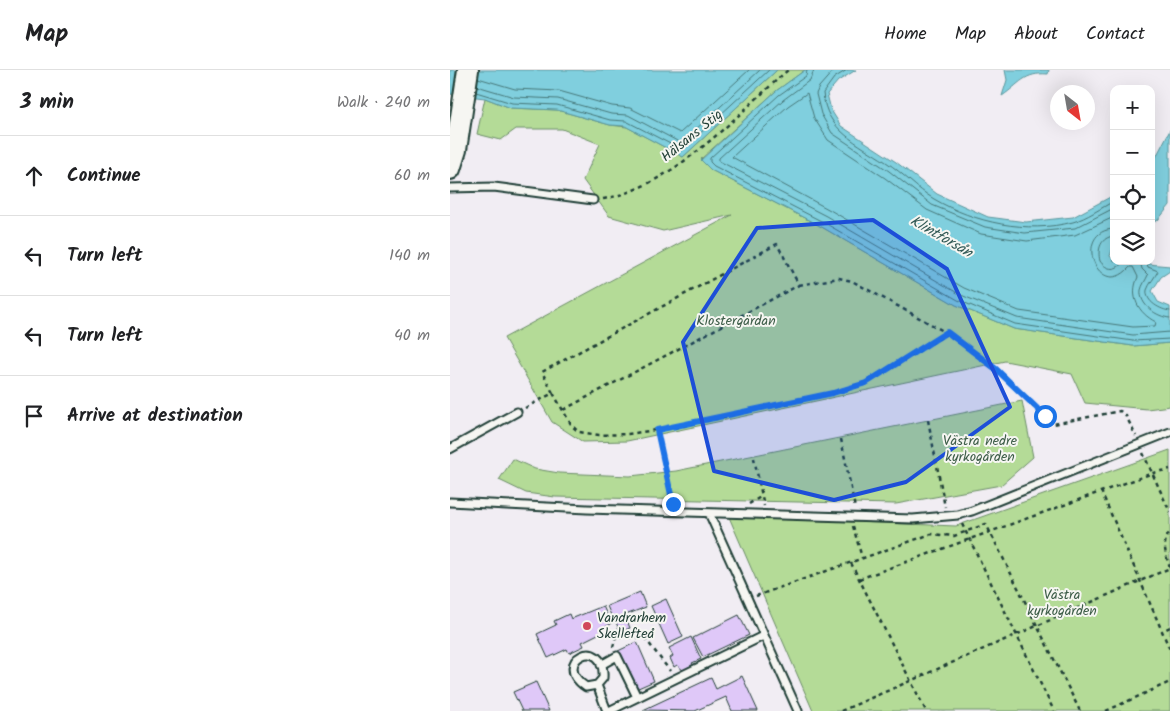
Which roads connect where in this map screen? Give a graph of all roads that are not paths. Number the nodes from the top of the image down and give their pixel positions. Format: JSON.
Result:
{"nodes":[{"id":1,"x":468,"y":70,"type":"edge"},
{"id":2,"x":450,"y":169,"type":"edge"},
{"id":3,"x":450,"y":188,"type":"edge"},
{"id":4,"x":593,"y":200,"type":"road end"},
{"id":5,"x":517,"y":412,"type":"road end"},
{"id":6,"x":1170,"y":432,"type":"edge"},
{"id":7,"x":450,"y":449,"type":"edge"},
{"id":8,"x":450,"y":502,"type":"edge"},
{"id":9,"x":708,"y":512,"type":"junction"},
{"id":10,"x":763,"y":636,"type":"junction"},
{"id":11,"x":601,"y":664,"type":"junction"},
{"id":12,"x":597,"y":686,"type":"junction"},
{"id":13,"x":636,"y":697,"type":"junction"},
{"id":14,"x":608,"y":711,"type":"edge"},
{"id":15,"x":798,"y":711,"type":"edge"}],
"edges":[{"from":1,"to":2,"type":"street"},
{"from":3,"to":4,"type":"lane"},
{"from":5,"to":7,"type":"lane"},
{"from":6,"to":9,"type":"lane"},
{"from":8,"to":9,"type":"lane"},
{"from":9,"to":10,"type":"lane"},
{"from":10,"to":13,"type":"lane"},
{"from":10,"to":15,"type":"lane"},
{"from":11,"to":12,"type":"lane"},
{"from":11,"to":12,"type":"lane"},
{"from":11,"to":13,"type":"lane"},
{"from":12,"to":14,"type":"lane"},
{"from":13,"to":14,"type":"lane"}]}
